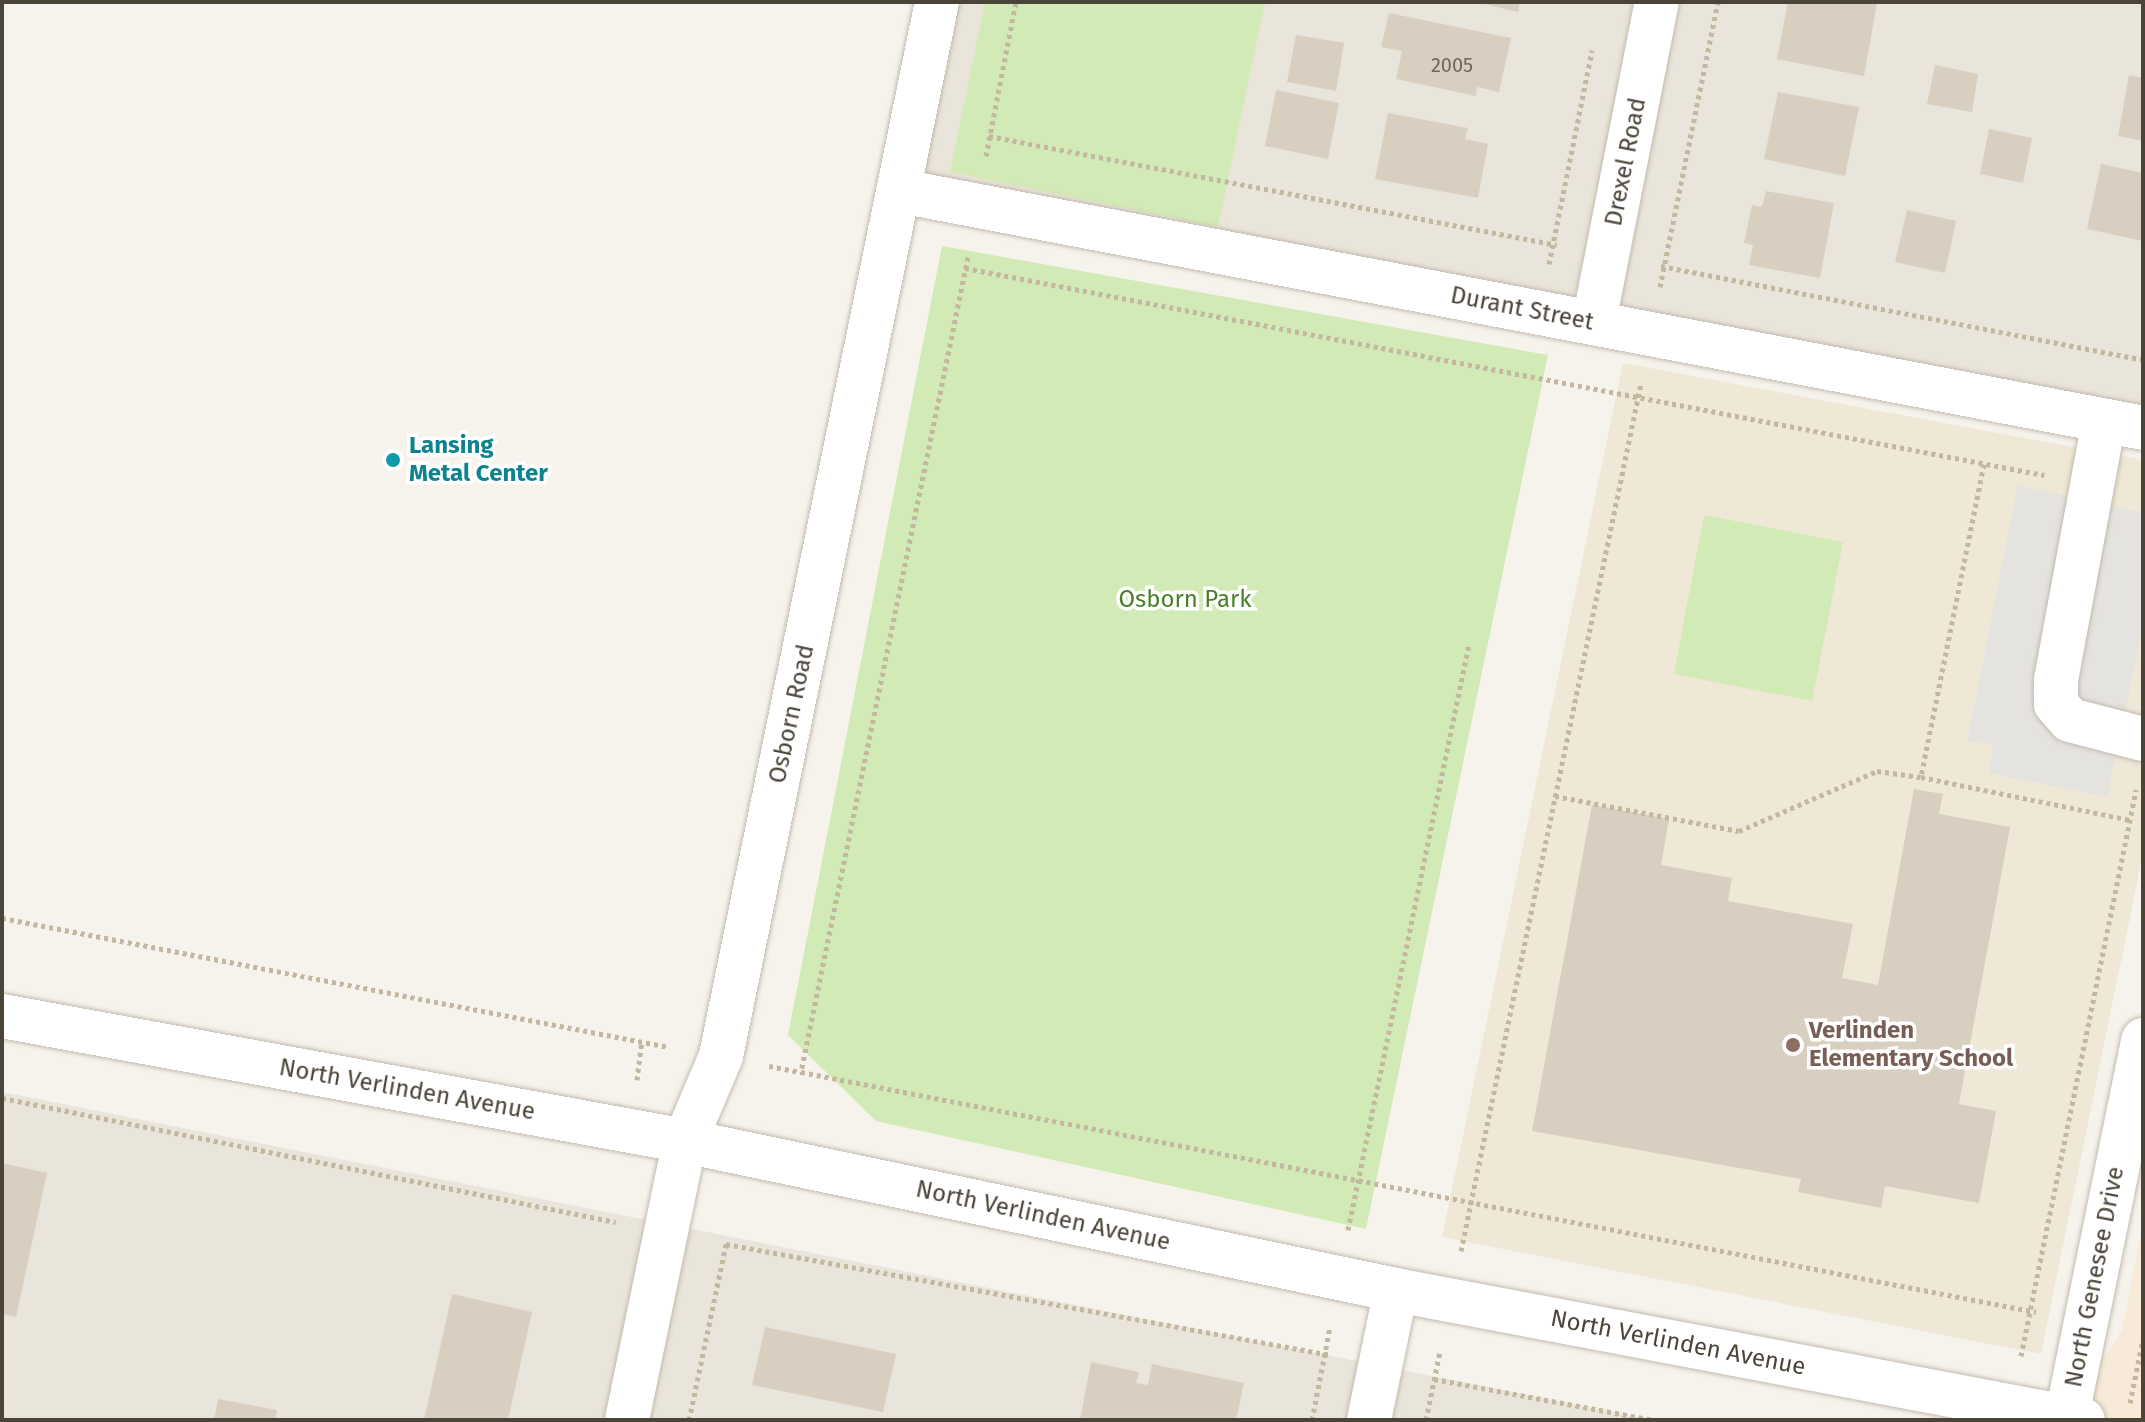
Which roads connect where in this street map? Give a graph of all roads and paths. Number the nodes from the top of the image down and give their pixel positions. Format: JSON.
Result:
{"nodes":[{"id":1,"x":937,"y":2,"type":"edge"},
{"id":2,"x":1016,"y":2,"type":"edge"},
{"id":3,"x":1657,"y":2,"type":"edge"},
{"id":4,"x":1718,"y":2,"type":"edge"},
{"id":5,"x":1592,"y":48,"type":"dead end"},
{"id":6,"x":900,"y":191,"type":"junction"},
{"id":7,"x":980,"y":207,"type":"junction"},
{"id":8,"x":965,"y":268,"type":"junction"},
{"id":9,"x":1539,"y":312,"type":"junction"},
{"id":10,"x":1594,"y":322,"type":"junction"},
{"id":11,"x":1651,"y":333,"type":"junction"},
{"id":12,"x":1526,"y":377,"type":"junction"},
{"id":13,"x":1638,"y":399,"type":"junction"},
{"id":14,"x":2123,"y":425,"type":"edge"},
{"id":15,"x":1984,"y":464,"type":"junction"},
{"id":16,"x":2093,"y":484,"type":"junction"},
{"id":17,"x":1469,"y":644,"type":"dead end"},
{"id":18,"x":2143,"y":739,"type":"edge"},
{"id":19,"x":1921,"y":777,"type":"junction"},
{"id":20,"x":2138,"y":782,"type":"dead end"},
{"id":21,"x":1555,"y":796,"type":"junction"},
{"id":22,"x":2130,"y":820,"type":"junction"},
{"id":23,"x":2,"y":918,"type":"edge"},
{"id":24,"x":2,"y":1016,"type":"edge"},
{"id":25,"x":721,"y":1056,"type":"junction"},
{"id":26,"x":2140,"y":1066,"type":"edge"},
{"id":27,"x":801,"y":1072,"type":"junction"},
{"id":28,"x":2,"y":1098,"type":"edge"},
{"id":29,"x":685,"y":1141,"type":"junction"},
{"id":30,"x":1358,"y":1181,"type":"junction"},
{"id":31,"x":1471,"y":1202,"type":"junction"},
{"id":32,"x":617,"y":1223,"type":"dead end"},
{"id":33,"x":1338,"y":1278,"type":"junction"},
{"id":34,"x":1396,"y":1290,"type":"junction"},
{"id":35,"x":1451,"y":1299,"type":"junction"},
{"id":36,"x":2030,"y":1311,"type":"junction"},
{"id":37,"x":2086,"y":1322,"type":"junction"},
{"id":38,"x":2143,"y":1339,"type":"edge"},
{"id":39,"x":1326,"y":1353,"type":"junction"},
{"id":40,"x":1379,"y":1368,"type":"junction"},
{"id":41,"x":1435,"y":1379,"type":"junction"},
{"id":42,"x":2012,"y":1406,"type":"junction"},
{"id":43,"x":2130,"y":1406,"type":"dead end"},
{"id":44,"x":2072,"y":1419,"type":"edge"},
{"id":45,"x":627,"y":1420,"type":"edge"},
{"id":46,"x":689,"y":1420,"type":"edge"},
{"id":47,"x":1312,"y":1420,"type":"edge"},
{"id":48,"x":1369,"y":1420,"type":"edge"},
{"id":49,"x":1426,"y":1420,"type":"edge"},
{"id":50,"x":1653,"y":1420,"type":"edge"}],
"edges":[{"from":1,"to":6,"type":"street","name":"Osborn Road"},
{"from":2,"to":7,"type":"path"},
{"from":3,"to":10,"type":"street","name":"Drexel Road"},
{"from":4,"to":11,"type":"path"},
{"from":5,"to":9,"type":"path"},
{"from":6,"to":7,"type":"street","name":"Durant Street"},
{"from":6,"to":25,"type":"street","name":"Osborn Road"},
{"from":7,"to":8,"type":"path"},
{"from":7,"to":9,"type":"street","name":"Durant Street"},
{"from":8,"to":12,"type":"path"},
{"from":8,"to":27,"type":"path"},
{"from":9,"to":10,"type":"street","name":"Durant Street"},
{"from":9,"to":12,"type":"path"},
{"from":10,"to":11,"type":"street","name":"Durant Street"},
{"from":11,"to":13,"type":"path"},
{"from":11,"to":14,"type":"street","name":"Durant Street"},
{"from":12,"to":13,"type":"path"},
{"from":13,"to":15,"type":"path"},
{"from":13,"to":21,"type":"path"},
{"from":14,"to":16,"type":"street"},
{"from":15,"to":16,"type":"path"},
{"from":15,"to":19,"type":"path"},
{"from":16,"to":18,"type":"street"},
{"from":17,"to":30,"type":"path"},
{"from":19,"to":21,"type":"path"},
{"from":19,"to":22,"type":"path"},
{"from":20,"to":22,"type":"path"},
{"from":21,"to":31,"type":"path"},
{"from":22,"to":36,"type":"path"},
{"from":23,"to":25,"type":"path"},
{"from":24,"to":29,"type":"street","name":"North Verlinden Avenue"},
{"from":25,"to":27,"type":"path"},
{"from":25,"to":29,"type":"street","name":"Osborn Road"},
{"from":26,"to":37,"type":"street","name":"North Genesee Drive"},
{"from":27,"to":30,"type":"path"},
{"from":28,"to":32,"type":"path"},
{"from":29,"to":33,"type":"street","name":"North Verlinden Avenue"},
{"from":29,"to":45,"type":"street","name":"Osborn Road"},
{"from":30,"to":31,"type":"path"},
{"from":30,"to":33,"type":"path"},
{"from":31,"to":35,"type":"path"},
{"from":31,"to":36,"type":"path"},
{"from":33,"to":34,"type":"street","name":"North Verlinden Avenue"},
{"from":33,"to":39,"type":"path"},
{"from":34,"to":35,"type":"street","name":"North Verlinden Avenue"},
{"from":34,"to":40,"type":"street"},
{"from":35,"to":41,"type":"path"},
{"from":35,"to":42,"type":"street","name":"North Verlinden Avenue"},
{"from":36,"to":37,"type":"path"},
{"from":36,"to":42,"type":"path"},
{"from":37,"to":44,"type":"street","name":"North Genesee Drive"},
{"from":38,"to":43,"type":"path"},
{"from":39,"to":40,"type":"path"},
{"from":39,"to":46,"type":"path"},
{"from":39,"to":47,"type":"path"},
{"from":40,"to":41,"type":"path"},
{"from":40,"to":48,"type":"street"},
{"from":41,"to":49,"type":"path"},
{"from":41,"to":50,"type":"path"},
{"from":42,"to":44,"type":"street","name":"North Verlinden Avenue"}]}
